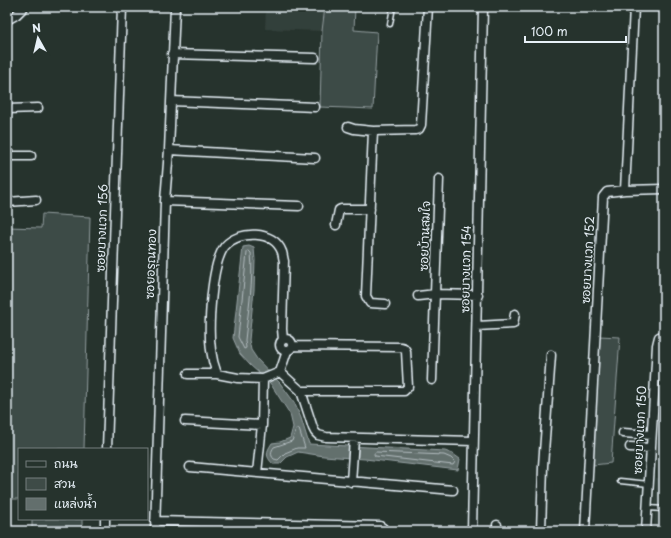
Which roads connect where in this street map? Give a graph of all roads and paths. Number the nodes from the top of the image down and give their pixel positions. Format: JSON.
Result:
{"nodes":[{"id":1,"x":10,"y":7,"type":"edge"},
{"id":2,"x":24,"y":7,"type":"edge"},
{"id":3,"x":122,"y":7,"type":"edge"},
{"id":4,"x":175,"y":7,"type":"edge"},
{"id":5,"x":393,"y":7,"type":"edge"},
{"id":6,"x":428,"y":7,"type":"edge"},
{"id":7,"x":483,"y":7,"type":"edge"},
{"id":8,"x":634,"y":7,"type":"edge"},
{"id":9,"x":7,"y":9,"type":"edge"},
{"id":10,"x":7,"y":20,"type":"edge"},
{"id":11,"x":390,"y":24,"type":"dead end"},
{"id":12,"x":172,"y":54,"type":"junction"},
{"id":13,"x":315,"y":58,"type":"dead end"},
{"id":14,"x":171,"y":101,"type":"junction"},
{"id":15,"x":314,"y":107,"type":"dead end"},
{"id":16,"x":38,"y":108,"type":"dead end"},
{"id":17,"x":7,"y":109,"type":"edge"},
{"id":18,"x":348,"y":127,"type":"dead end"},
{"id":19,"x":373,"y":131,"type":"junction"},
{"id":20,"x":168,"y":150,"type":"junction"},
{"id":21,"x":7,"y":156,"type":"edge"},
{"id":22,"x":31,"y":156,"type":"dead end"},
{"id":23,"x":315,"y":158,"type":"dead end"},
{"id":24,"x":439,"y":179,"type":"dead end"},
{"id":25,"x":664,"y":189,"type":"edge"},
{"id":26,"x":625,"y":190,"type":"junction"},
{"id":27,"x":36,"y":200,"type":"dead end"},
{"id":28,"x":165,"y":201,"type":"junction"},
{"id":29,"x":7,"y":202,"type":"edge"},
{"id":30,"x":299,"y":206,"type":"dead end"},
{"id":31,"x":370,"y":209,"type":"junction"},
{"id":32,"x":336,"y":226,"type":"dead end"},
{"id":33,"x":436,"y":294,"type":"junction"},
{"id":34,"x":478,"y":295,"type":"junction"},
{"id":35,"x":418,"y":296,"type":"dead end"},
{"id":36,"x":385,"y":304,"type":"dead end"},
{"id":37,"x":515,"y":314,"type":"dead end"},
{"id":38,"x":477,"y":326,"type":"junction"},
{"id":39,"x":664,"y":335,"type":"edge"},
{"id":40,"x":289,"y":348,"type":"junction"},
{"id":41,"x":551,"y":354,"type":"dead end"},
{"id":42,"x":277,"y":373,"type":"junction"},
{"id":43,"x":188,"y":374,"type":"dead end"},
{"id":44,"x":217,"y":374,"type":"junction"},
{"id":45,"x":263,"y":379,"type":"junction"},
{"id":46,"x":432,"y":380,"type":"dead end"},
{"id":47,"x":300,"y":391,"type":"junction"},
{"id":48,"x":186,"y":421,"type":"dead end"},
{"id":49,"x":262,"y":425,"type":"junction"},
{"id":50,"x":623,"y":432,"type":"dead end"},
{"id":51,"x":651,"y":436,"type":"junction"},
{"id":52,"x":473,"y":441,"type":"junction"},
{"id":53,"x":354,"y":442,"type":"junction"},
{"id":54,"x":630,"y":447,"type":"dead end"},
{"id":55,"x":107,"y":448,"type":"edge"},
{"id":56,"x":651,"y":448,"type":"junction"},
{"id":57,"x":190,"y":467,"type":"dead end"},
{"id":58,"x":257,"y":473,"type":"junction"},
{"id":59,"x":620,"y":481,"type":"dead end"},
{"id":60,"x":351,"y":482,"type":"junction"},
{"id":61,"x":649,"y":484,"type":"junction"},
{"id":62,"x":453,"y":490,"type":"dead end"},
{"id":63,"x":647,"y":508,"type":"junction"},
{"id":64,"x":664,"y":509,"type":"edge"},
{"id":65,"x":105,"y":520,"type":"edge"},
{"id":66,"x":155,"y":521,"type":"junction"},
{"id":67,"x":105,"y":531,"type":"edge"},
{"id":68,"x":155,"y":531,"type":"edge"},
{"id":69,"x":383,"y":531,"type":"edge"},
{"id":70,"x":472,"y":531,"type":"edge"},
{"id":71,"x":541,"y":531,"type":"edge"},
{"id":72,"x":585,"y":531,"type":"edge"},
{"id":73,"x":646,"y":531,"type":"edge"}],
"edges":[{"from":1,"to":9,"type":"street"},
{"from":2,"to":10,"type":"street"},
{"from":3,"to":55,"type":"street","name":"ซอยบางแวก 156"},
{"from":4,"to":12,"type":"street","name":"ซอยอรุณทอง"},
{"from":5,"to":11,"type":"lane"},
{"from":6,"to":19,"type":"street"},
{"from":7,"to":34,"type":"street","name":"ซอยบางแวก 154"},
{"from":8,"to":26,"type":"street"},
{"from":12,"to":13,"type":"street"},
{"from":12,"to":14,"type":"street","name":"ซอยอรุณทอง"},
{"from":14,"to":15,"type":"street"},
{"from":14,"to":20,"type":"street","name":"ซอยอรุณทอง"},
{"from":16,"to":17,"type":"street"},
{"from":18,"to":19,"type":"street"},
{"from":19,"to":31,"type":"street"},
{"from":20,"to":23,"type":"street"},
{"from":20,"to":28,"type":"street","name":"ซอยอรุณทอง"},
{"from":21,"to":22,"type":"street"},
{"from":24,"to":33,"type":"street","name":"ซอยบ้านสมใจ"},
{"from":25,"to":26,"type":"street","name":"ซอยบางแวก 152"},
{"from":26,"to":72,"type":"street","name":"ซอยบางแวก 152"},
{"from":27,"to":29,"type":"street"},
{"from":28,"to":30,"type":"street"},
{"from":28,"to":66,"type":"street","name":"ซอยอรุณทอง"},
{"from":31,"to":32,"type":"street"},
{"from":31,"to":36,"type":"street"},
{"from":33,"to":34,"type":"street"},
{"from":33,"to":35,"type":"street"},
{"from":33,"to":46,"type":"street","name":"ซอยบ้านสมใจ"},
{"from":34,"to":38,"type":"street","name":"ซอยบางแวก 154"},
{"from":37,"to":38,"type":"street"},
{"from":38,"to":52,"type":"street","name":"ซอยบางแวก 154"},
{"from":39,"to":51,"type":"street","name":"ซอยบางแวก 150"},
{"from":40,"to":42,"type":"street"},
{"from":40,"to":44,"type":"street"},
{"from":40,"to":47,"type":"street"},
{"from":41,"to":71,"type":"street"},
{"from":42,"to":45,"type":"street"},
{"from":42,"to":47,"type":"street"},
{"from":43,"to":44,"type":"street"},
{"from":44,"to":45,"type":"street"},
{"from":45,"to":49,"type":"street"},
{"from":47,"to":53,"type":"street"},
{"from":48,"to":49,"type":"street"},
{"from":49,"to":58,"type":"street"},
{"from":50,"to":51,"type":"street"},
{"from":51,"to":56,"type":"street","name":"ซอยบางแวก 150"},
{"from":52,"to":53,"type":"street"},
{"from":52,"to":70,"type":"street","name":"ซอยบางแวก 154"},
{"from":53,"to":60,"type":"street"},
{"from":54,"to":56,"type":"street"},
{"from":56,"to":61,"type":"street","name":"ซอยบางแวก 150"},
{"from":57,"to":58,"type":"street"},
{"from":58,"to":60,"type":"street"},
{"from":59,"to":61,"type":"lane"},
{"from":60,"to":62,"type":"street"},
{"from":61,"to":63,"type":"street","name":"ซอยบางแวก 150"},
{"from":63,"to":64,"type":"lane"},
{"from":63,"to":73,"type":"street","name":"ซอยบางแวก 150"},
{"from":65,"to":67,"type":"street"},
{"from":66,"to":68,"type":"street","name":"ซอยอรุณทอง"},
{"from":66,"to":69,"type":"street"}]}
